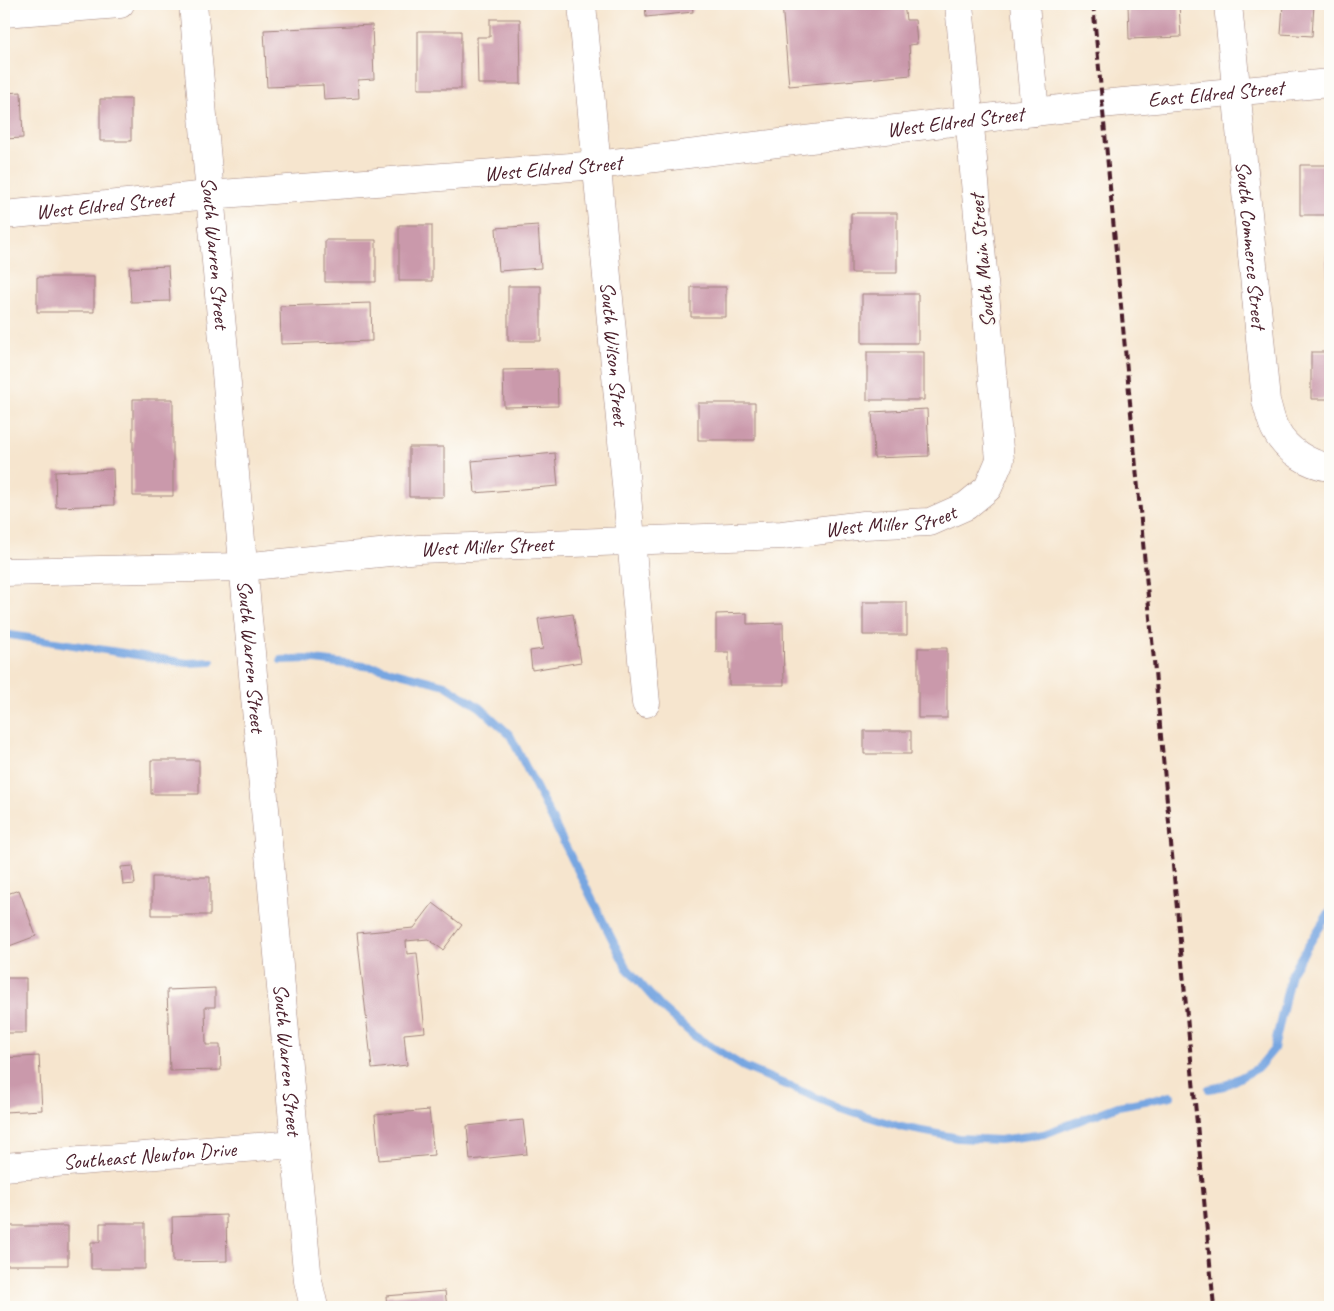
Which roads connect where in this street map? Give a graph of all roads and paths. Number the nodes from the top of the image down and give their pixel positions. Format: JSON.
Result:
{"nodes":[{"id":1,"x":120,"y":4,"type":"edge"},
{"id":2,"x":193,"y":4,"type":"edge"},
{"id":3,"x":582,"y":4,"type":"edge"},
{"id":4,"x":959,"y":4,"type":"edge"},
{"id":5,"x":1025,"y":4,"type":"edge"},
{"id":6,"x":1228,"y":4,"type":"edge"},
{"id":7,"x":4,"y":13,"type":"edge"},
{"id":8,"x":1330,"y":83,"type":"edge"},
{"id":9,"x":1238,"y":91,"type":"junction"},
{"id":10,"x":1101,"y":104,"type":"joint"},
{"id":11,"x":1035,"y":112,"type":"junction"},
{"id":12,"x":970,"y":121,"type":"junction"},
{"id":13,"x":597,"y":165,"type":"junction"},
{"id":14,"x":209,"y":195,"type":"junction"},
{"id":15,"x":4,"y":215,"type":"edge"},
{"id":16,"x":1324,"y":466,"type":"edge"},
{"id":17,"x":966,"y":506,"type":"joint"},
{"id":18,"x":631,"y":541,"type":"junction"},
{"id":19,"x":242,"y":567,"type":"junction"},
{"id":20,"x":4,"y":572,"type":"edge"},
{"id":21,"x":646,"y":703,"type":"dead end"},
{"id":22,"x":295,"y":1144,"type":"junction"},
{"id":23,"x":4,"y":1167,"type":"edge"},
{"id":24,"x":314,"y":1307,"type":"edge"}],
"edges":[{"from":1,"to":7,"type":"street"},
{"from":2,"to":14,"type":"street","name":"South Warren Street"},
{"from":3,"to":13,"type":"street","name":"South Wilson Street"},
{"from":4,"to":12,"type":"street","name":"South Main Street"},
{"from":5,"to":11,"type":"street"},
{"from":6,"to":9,"type":"street","name":"South Commerce Street"},
{"from":8,"to":9,"type":"street","name":"East Eldred Street"},
{"from":9,"to":10,"type":"street","name":"East Eldred Street"},
{"from":9,"to":16,"type":"street","name":"South Commerce Street"},
{"from":10,"to":11,"type":"street","name":"West Eldred Street"},
{"from":11,"to":12,"type":"street","name":"West Eldred Street"},
{"from":12,"to":13,"type":"street","name":"West Eldred Street"},
{"from":12,"to":17,"type":"street","name":"South Main Street"},
{"from":13,"to":14,"type":"street","name":"West Eldred Street"},
{"from":13,"to":18,"type":"street","name":"South Wilson Street"},
{"from":14,"to":15,"type":"street","name":"West Eldred Street"},
{"from":14,"to":19,"type":"street","name":"South Warren Street"},
{"from":17,"to":18,"type":"street","name":"West Miller Street"},
{"from":18,"to":19,"type":"street","name":"West Miller Street"},
{"from":18,"to":21,"type":"street","name":"South Wilson Street"},
{"from":19,"to":20,"type":"street","name":"West Miller Street"},
{"from":19,"to":22,"type":"street","name":"South Warren Street"},
{"from":22,"to":23,"type":"street","name":"Southeast Newton Drive"},
{"from":22,"to":24,"type":"street","name":"South Warren Street"}]}
